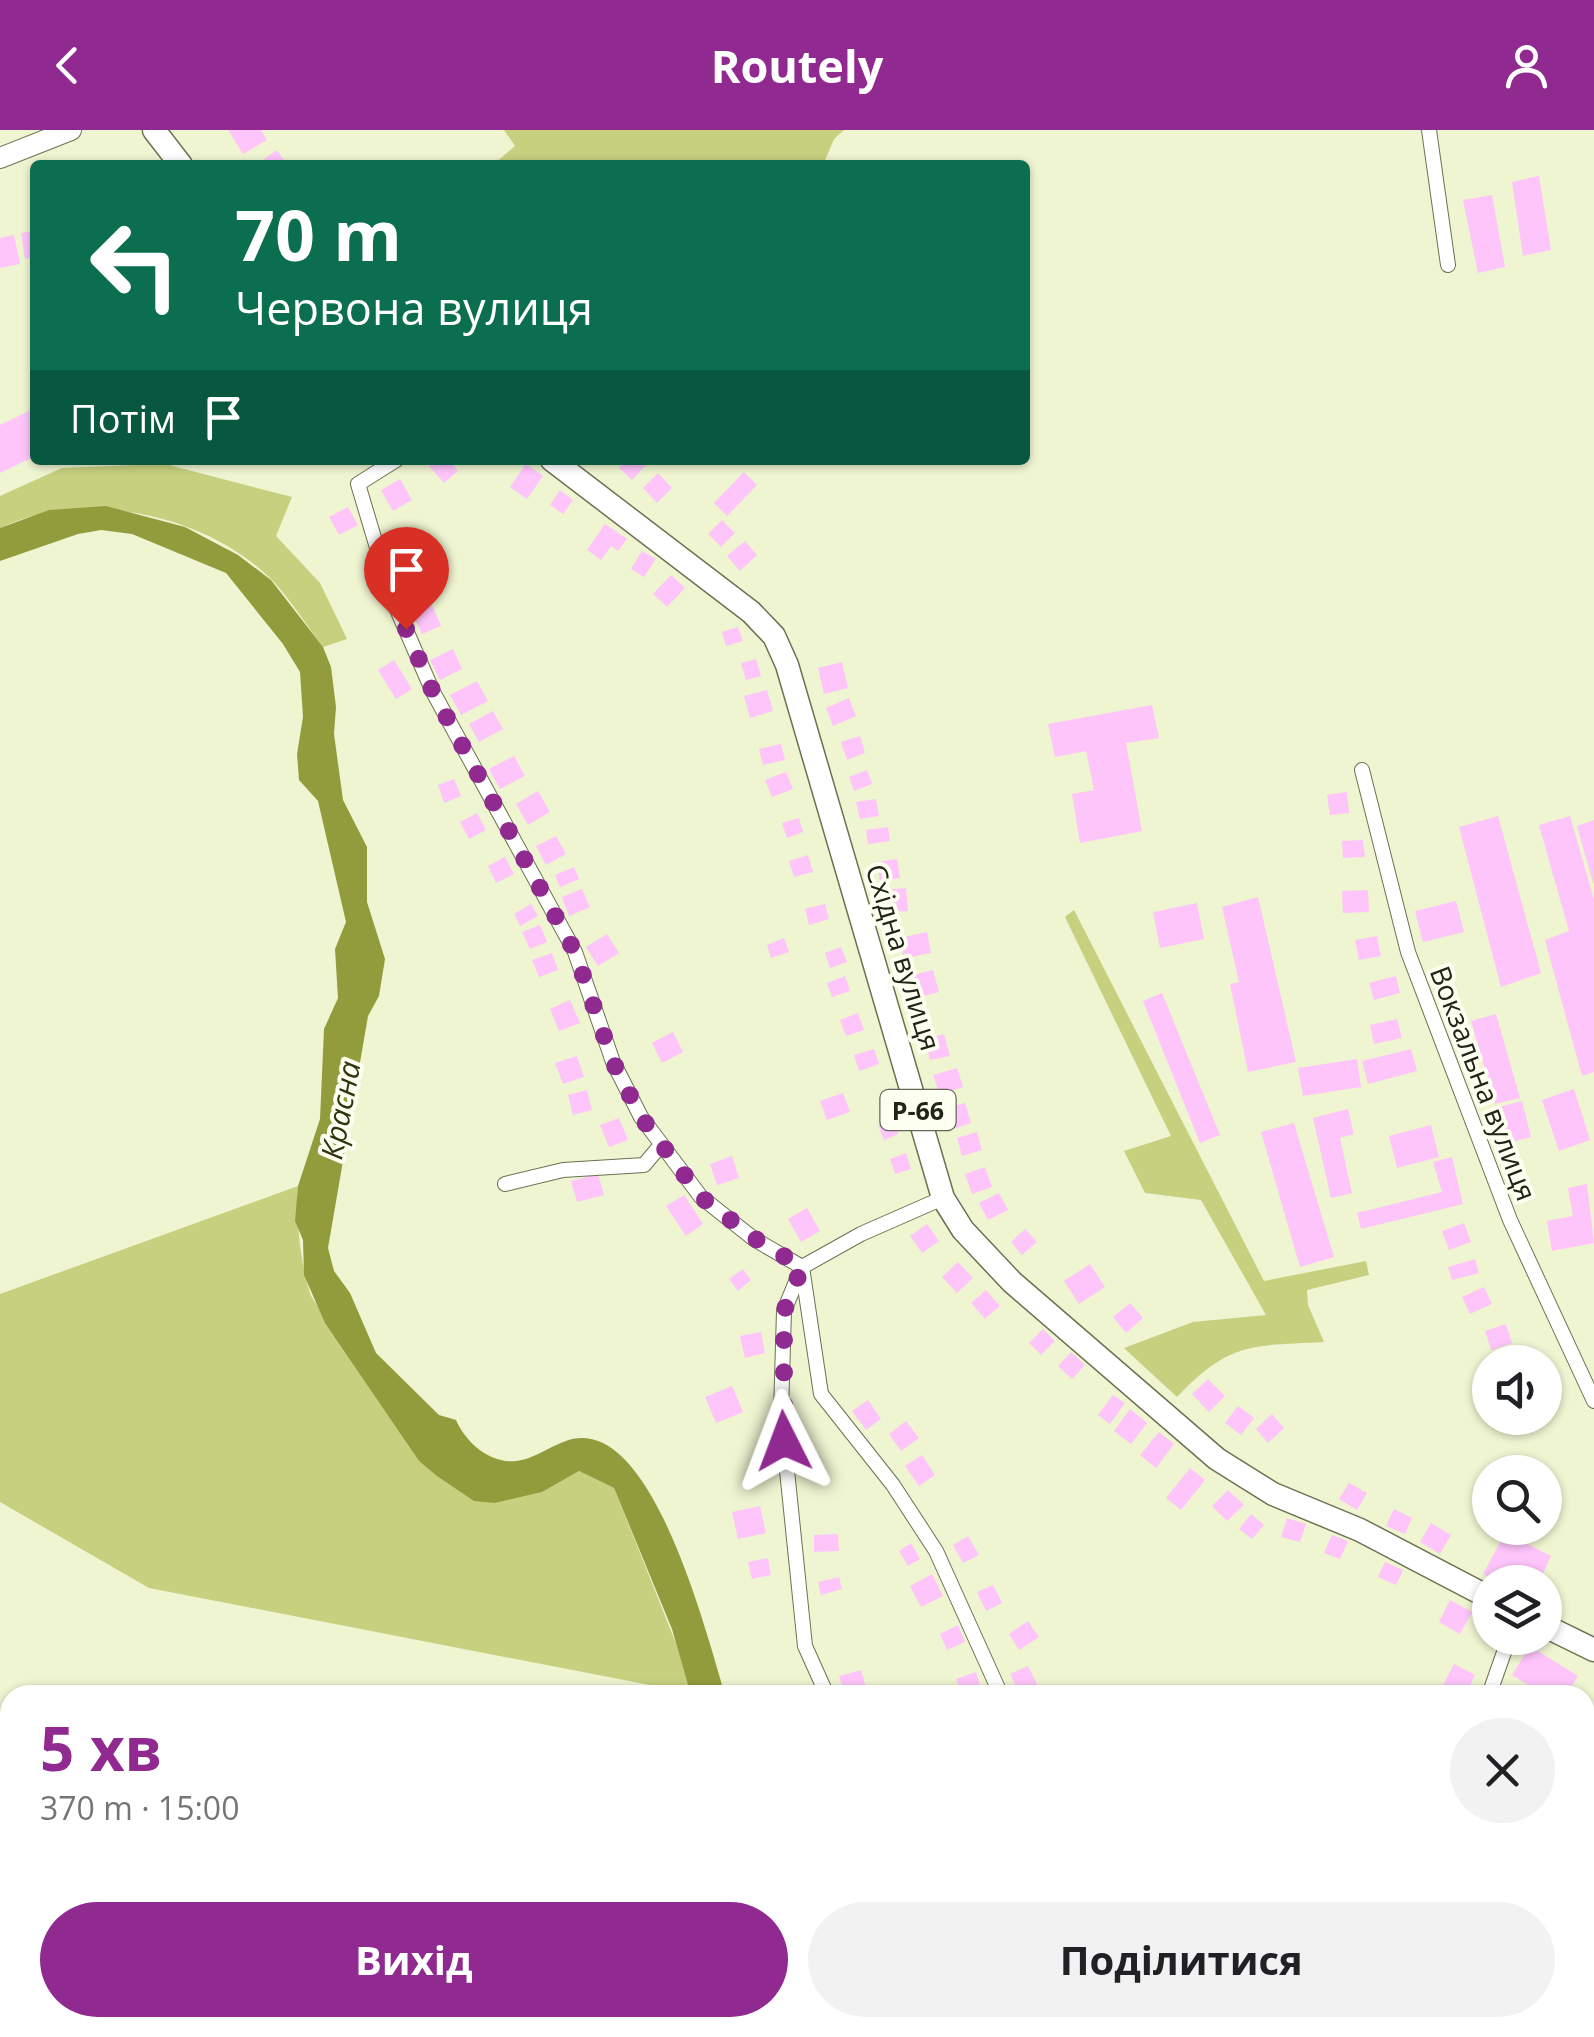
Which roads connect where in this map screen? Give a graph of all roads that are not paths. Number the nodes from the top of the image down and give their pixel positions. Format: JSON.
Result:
{"nodes":[{"id":1,"x":71,"y":130,"type":"edge"},
{"id":2,"x":154,"y":130,"type":"edge"},
{"id":3,"x":1429,"y":130,"type":"edge"},
{"id":4,"x":0,"y":158,"type":"edge"},
{"id":5,"x":176,"y":160,"type":"edge"},
{"id":6,"x":1448,"y":265,"type":"dead end"},
{"id":7,"x":388,"y":465,"type":"edge"},
{"id":8,"x":559,"y":465,"type":"edge"},
{"id":9,"x":1362,"y":770,"type":"dead end"},
{"id":10,"x":660,"y":1146,"type":"junction"},
{"id":11,"x":506,"y":1184,"type":"dead end"},
{"id":12,"x":943,"y":1198,"type":"junction"},
{"id":13,"x":802,"y":1267,"type":"junction"},
{"id":14,"x":1594,"y":1401,"type":"edge"},
{"id":15,"x":1472,"y":1589,"type":"edge"},
{"id":16,"x":1562,"y":1634,"type":"edge"},
{"id":17,"x":1594,"y":1650,"type":"edge"},
{"id":18,"x":1503,"y":1655,"type":"edge"},
{"id":19,"x":823,"y":1685,"type":"edge"},
{"id":20,"x":996,"y":1685,"type":"edge"},
{"id":21,"x":1493,"y":1685,"type":"edge"}],
"edges":[{"from":1,"to":4,"type":"street"},
{"from":2,"to":5,"type":"main road"},
{"from":3,"to":6,"type":"street"},
{"from":7,"to":10,"type":"street"},
{"from":8,"to":12,"type":"main road","name":"Східна вулиця","number":"Р-66"},
{"from":9,"to":14,"type":"street","name":"Вокзальна вулиця"},
{"from":10,"to":11,"type":"street"},
{"from":10,"to":13,"type":"street"},
{"from":12,"to":13,"type":"street"},
{"from":12,"to":15,"type":"main road","name":"Східна вулиця","number":"Р-66"},
{"from":13,"to":19,"type":"street"},
{"from":13,"to":20,"type":"street"},
{"from":16,"to":17,"type":"main road"},
{"from":18,"to":21,"type":"street"}]}
